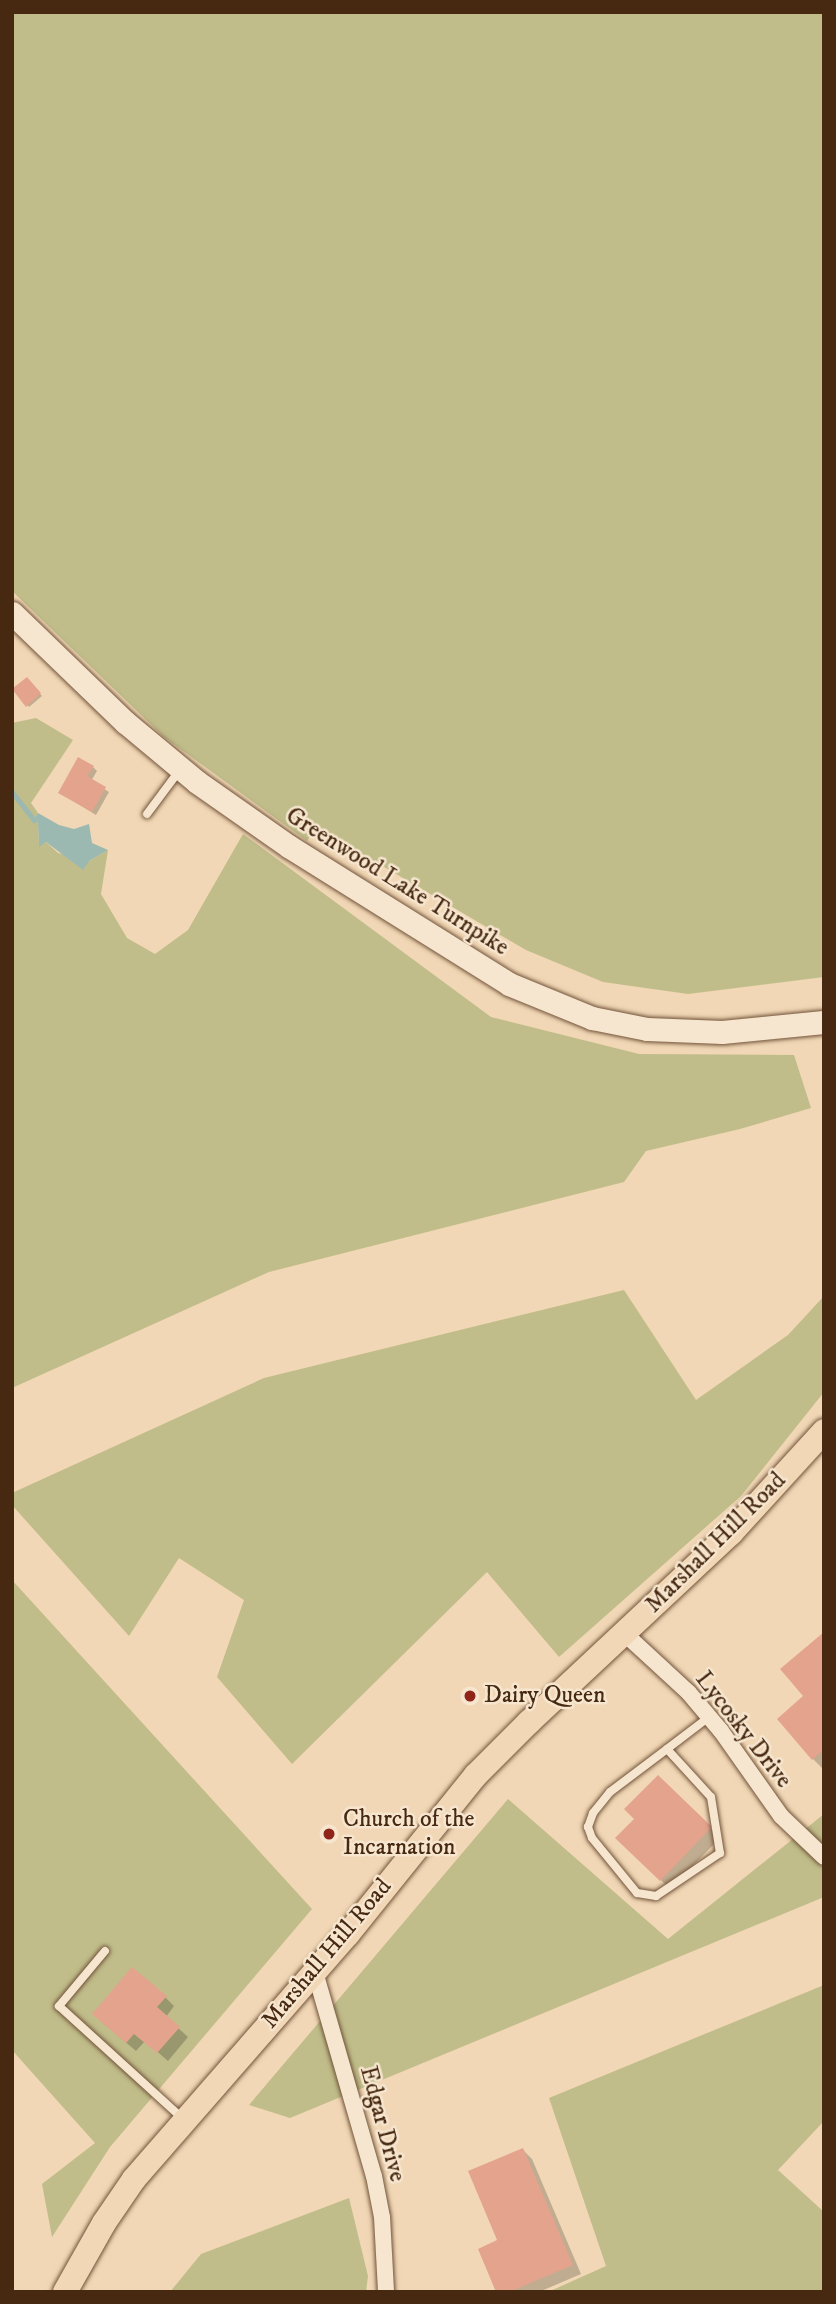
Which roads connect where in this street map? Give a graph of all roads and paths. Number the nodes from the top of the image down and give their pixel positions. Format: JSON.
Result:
{"nodes":[{"id":1,"x":12,"y":613,"type":"edge"},
{"id":2,"x":180,"y":768,"type":"junction"},
{"id":3,"x":146,"y":814,"type":"dead end"},
{"id":4,"x":824,"y":1022,"type":"edge"},
{"id":5,"x":824,"y":1431,"type":"edge"},
{"id":6,"x":624,"y":1633,"type":"junction"},
{"id":7,"x":709,"y":1717,"type":"junction"},
{"id":8,"x":667,"y":1749,"type":"junction"},
{"id":9,"x":824,"y":1857,"type":"edge"},
{"id":10,"x":105,"y":1951,"type":"dead end"},
{"id":11,"x":315,"y":1972,"type":"junction"},
{"id":12,"x":184,"y":2120,"type":"junction"},
{"id":13,"x":65,"y":2292,"type":"edge"},
{"id":14,"x":386,"y":2292,"type":"edge"}],
"edges":[{"from":1,"to":2,"type":"main road","name":"Greenwood Lake Turnpike"},
{"from":2,"to":3,"type":"lane"},
{"from":2,"to":4,"type":"main road","name":"Greenwood Lake Turnpike"},
{"from":5,"to":6,"type":"main road","name":"Marshall Hill Road"},
{"from":6,"to":7,"type":"street","name":"Lycosky Drive"},
{"from":6,"to":11,"type":"main road","name":"Marshall Hill Road"},
{"from":7,"to":8,"type":"lane"},
{"from":7,"to":9,"type":"street","name":"Lycosky Drive"},
{"from":8,"to":8,"type":"lane"},
{"from":10,"to":12,"type":"lane"},
{"from":11,"to":12,"type":"main road","name":"Marshall Hill Road"},
{"from":11,"to":14,"type":"street","name":"Edgar Drive"},
{"from":12,"to":13,"type":"main road","name":"Marshall Hill Road"}]}
